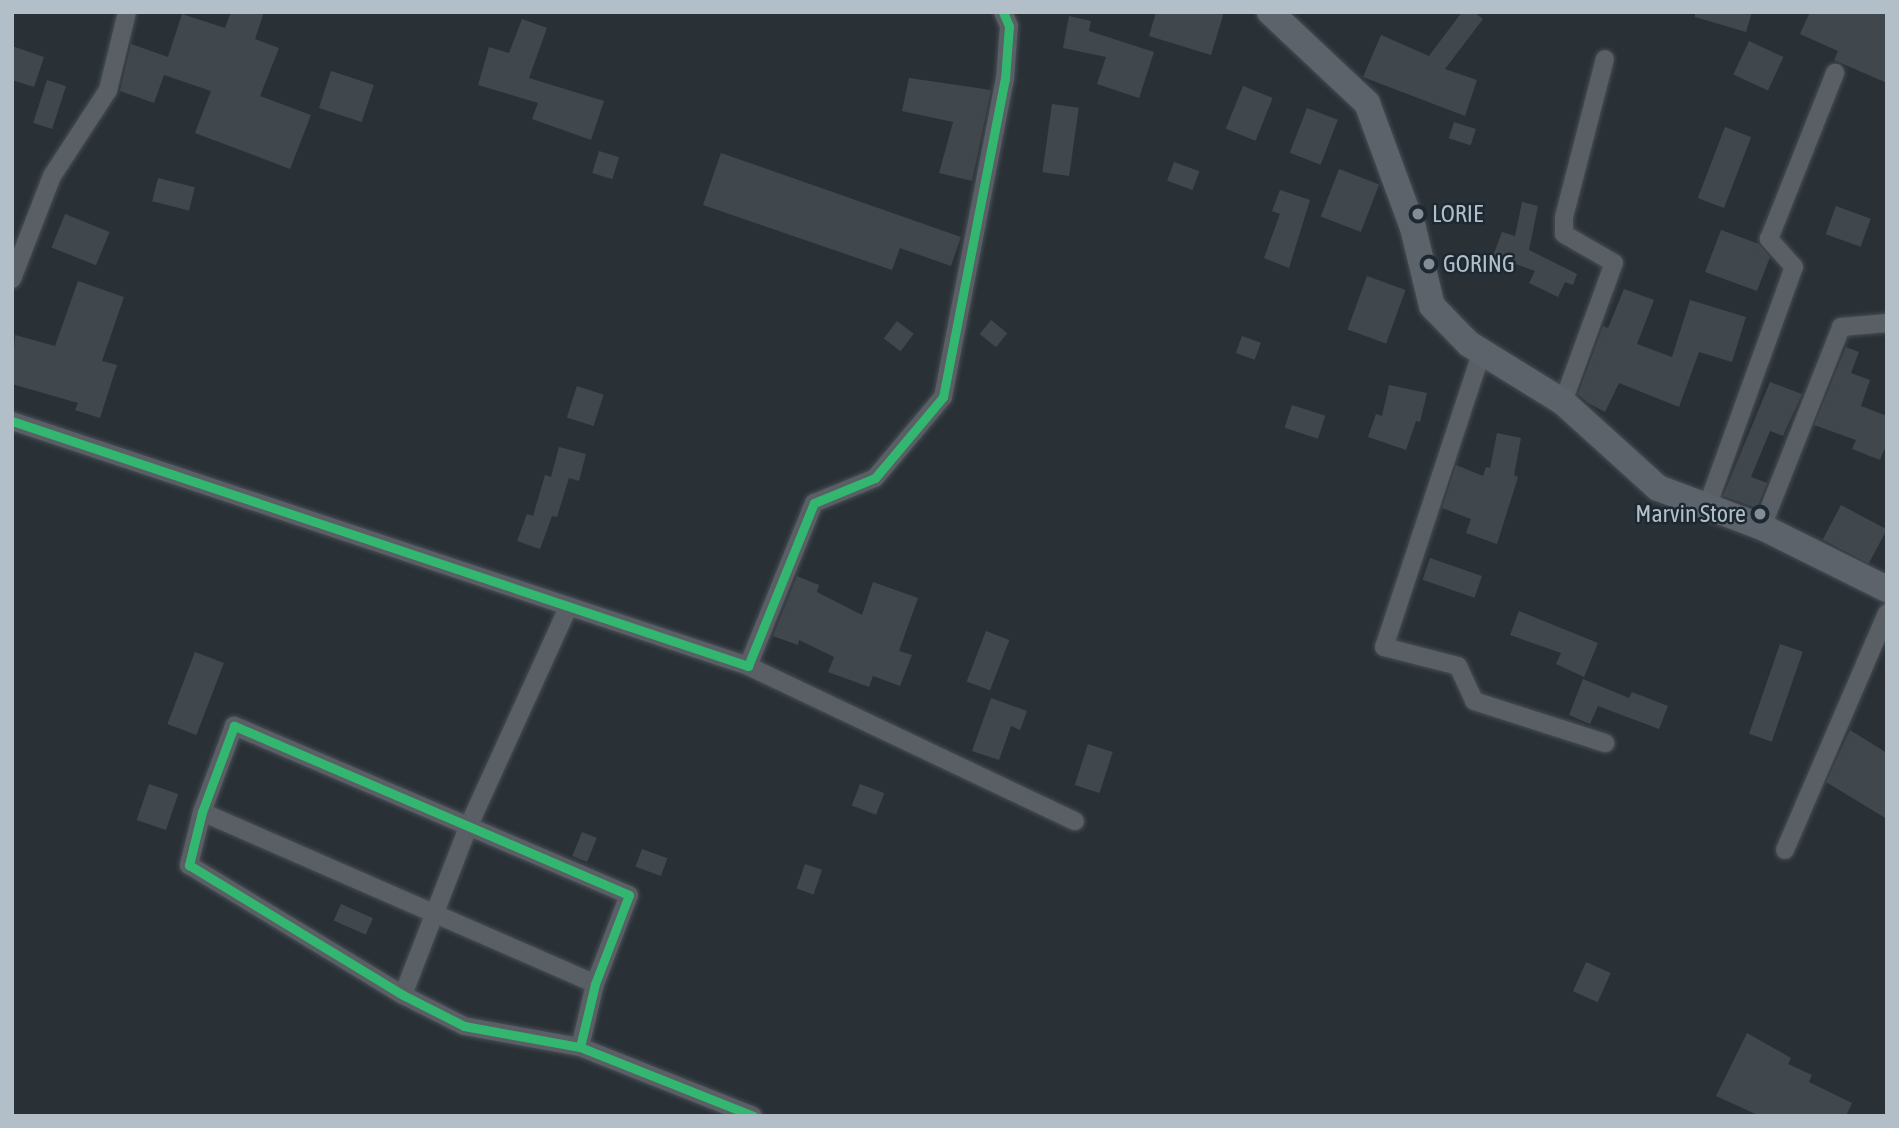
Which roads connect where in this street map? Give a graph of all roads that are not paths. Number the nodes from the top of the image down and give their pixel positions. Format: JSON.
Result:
{"nodes":[{"id":1,"x":127,"y":12,"type":"edge"},
{"id":2,"x":1003,"y":12,"type":"edge"},
{"id":3,"x":1270,"y":12,"type":"edge"},
{"id":4,"x":1605,"y":59,"type":"dead end"},
{"id":5,"x":1835,"y":72,"type":"dead end"},
{"id":6,"x":12,"y":279,"type":"edge"},
{"id":7,"x":1887,"y":323,"type":"edge"},
{"id":8,"x":1482,"y":351,"type":"junction"},
{"id":9,"x":1563,"y":402,"type":"junction"},
{"id":10,"x":12,"y":421,"type":"edge"},
{"id":11,"x":1707,"y":507,"type":"junction"},
{"id":12,"x":1762,"y":527,"type":"junction"},
{"id":13,"x":1887,"y":589,"type":"edge"},
{"id":14,"x":568,"y":608,"type":"junction"},
{"id":15,"x":1887,"y":613,"type":"edge"},
{"id":16,"x":748,"y":666,"type":"junction"},
{"id":17,"x":1605,"y":743,"type":"dead end"},
{"id":18,"x":202,"y":812,"type":"junction"},
{"id":19,"x":1075,"y":821,"type":"dead end"},
{"id":20,"x":469,"y":825,"type":"junction"},
{"id":21,"x":1785,"y":850,"type":"dead end"},
{"id":22,"x":433,"y":913,"type":"junction"},
{"id":23,"x":595,"y":984,"type":"junction"},
{"id":24,"x":403,"y":995,"type":"junction"},
{"id":25,"x":580,"y":1047,"type":"junction"},
{"id":26,"x":753,"y":1116,"type":"edge"}],
"edges":[{"from":1,"to":6,"type":"street"},
{"from":2,"to":16,"type":"street"},
{"from":3,"to":8,"type":"street"},
{"from":4,"to":9,"type":"street"},
{"from":5,"to":11,"type":"street"},
{"from":7,"to":12,"type":"street"},
{"from":8,"to":9,"type":"street"},
{"from":8,"to":17,"type":"street"},
{"from":9,"to":11,"type":"street"},
{"from":10,"to":14,"type":"street"},
{"from":11,"to":12,"type":"street"},
{"from":12,"to":13,"type":"street"},
{"from":14,"to":16,"type":"street"},
{"from":14,"to":20,"type":"street"},
{"from":15,"to":21,"type":"street"},
{"from":16,"to":19,"type":"street"},
{"from":18,"to":20,"type":"street"},
{"from":18,"to":22,"type":"street"},
{"from":18,"to":24,"type":"street"},
{"from":20,"to":22,"type":"street"},
{"from":20,"to":23,"type":"street"},
{"from":22,"to":23,"type":"street"},
{"from":22,"to":24,"type":"street"},
{"from":23,"to":25,"type":"street"},
{"from":24,"to":25,"type":"street"},
{"from":25,"to":26,"type":"street"}]}
